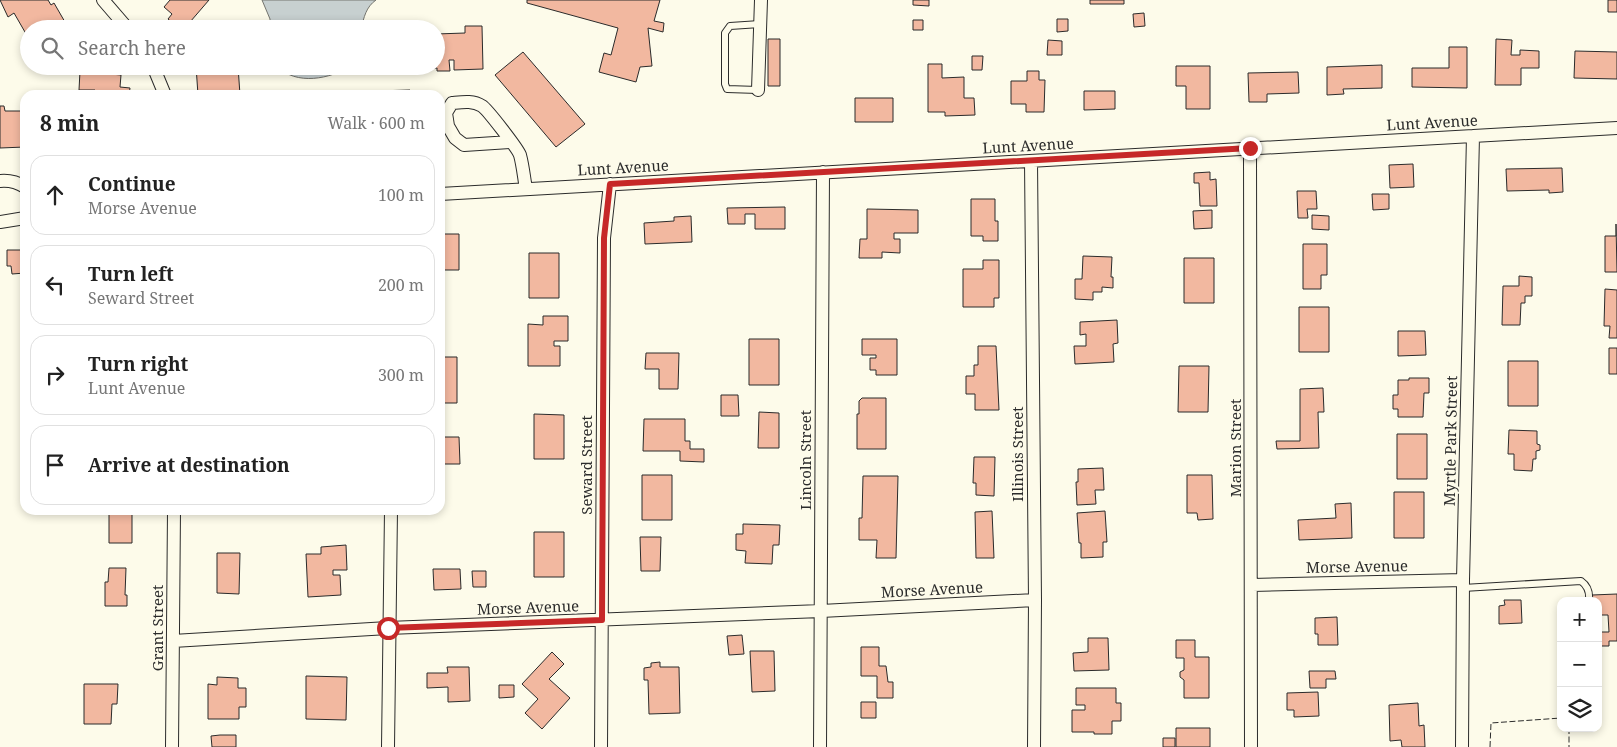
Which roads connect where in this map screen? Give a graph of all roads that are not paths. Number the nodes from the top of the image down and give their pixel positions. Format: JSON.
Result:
{"nodes":[{"id":1,"x":103,"y":0,"type":"edge"},
{"id":2,"x":761,"y":0,"type":"edge"},
{"id":3,"x":120,"y":20,"type":"edge"},
{"id":4,"x":760,"y":24,"type":"junction"},
{"id":5,"x":157,"y":75,"type":"edge"},
{"id":6,"x":163,"y":90,"type":"edge"},
{"id":7,"x":758,"y":90,"type":"joint"},
{"id":8,"x":1617,"y":128,"type":"edge"},
{"id":9,"x":1473,"y":136,"type":"junction"},
{"id":10,"x":511,"y":142,"type":"junction"},
{"id":11,"x":1250,"y":148,"type":"junction"},
{"id":12,"x":1031,"y":161,"type":"junction"},
{"id":13,"x":823,"y":172,"type":"junction"},
{"id":14,"x":0,"y":181,"type":"edge"},
{"id":15,"x":20,"y":184,"type":"edge"},
{"id":16,"x":610,"y":184,"type":"junction"},
{"id":17,"x":526,"y":189,"type":"junction"},
{"id":18,"x":445,"y":194,"type":"edge"},
{"id":19,"x":20,"y":219,"type":"edge"},
{"id":20,"x":0,"y":222,"type":"edge"},
{"id":21,"x":174,"y":515,"type":"edge"},
{"id":22,"x":391,"y":515,"type":"edge"},
{"id":23,"x":1463,"y":584,"type":"junction"},
{"id":24,"x":1252,"y":585,"type":"junction"},
{"id":25,"x":1590,"y":597,"type":"edge"},
{"id":26,"x":1034,"y":600,"type":"junction"},
{"id":27,"x":821,"y":611,"type":"junction"},
{"id":28,"x":602,"y":620,"type":"junction"},
{"id":29,"x":388,"y":628,"type":"junction"},
{"id":30,"x":173,"y":641,"type":"junction"},
{"id":31,"x":172,"y":747,"type":"edge"},
{"id":32,"x":388,"y":747,"type":"edge"},
{"id":33,"x":601,"y":747,"type":"edge"},
{"id":34,"x":820,"y":747,"type":"edge"},
{"id":35,"x":1034,"y":747,"type":"edge"},
{"id":36,"x":1251,"y":747,"type":"edge"},
{"id":37,"x":1462,"y":747,"type":"edge"}],
"edges":[{"from":1,"to":3,"type":"street"},
{"from":2,"to":4,"type":"street"},
{"from":4,"to":7,"type":"street"},
{"from":4,"to":7,"type":"lane"},
{"from":5,"to":6,"type":"street"},
{"from":8,"to":9,"type":"street","name":"Lunt Avenue"},
{"from":9,"to":11,"type":"street","name":"Lunt Avenue"},
{"from":9,"to":23,"type":"street","name":"Myrtle Park Street"},
{"from":10,"to":10,"type":"street"},
{"from":10,"to":17,"type":"street"},
{"from":11,"to":12,"type":"street","name":"Lunt Avenue"},
{"from":11,"to":24,"type":"street","name":"Marion Street"},
{"from":12,"to":13,"type":"street","name":"Lunt Avenue"},
{"from":12,"to":26,"type":"street","name":"Illinois Street"},
{"from":13,"to":16,"type":"street","name":"Lunt Avenue"},
{"from":13,"to":27,"type":"street","name":"Lincoln Street"},
{"from":14,"to":15,"type":"street"},
{"from":16,"to":17,"type":"street","name":"Lunt Avenue"},
{"from":16,"to":28,"type":"street","name":"Seward Street"},
{"from":17,"to":18,"type":"street","name":"Lunt Avenue"},
{"from":19,"to":20,"type":"street"},
{"from":21,"to":30,"type":"street","name":"Grant Street"},
{"from":22,"to":29,"type":"street"},
{"from":23,"to":24,"type":"street","name":"Morse Avenue"},
{"from":23,"to":25,"type":"lane"},
{"from":23,"to":37,"type":"street","name":"Myrtle Park Street"},
{"from":24,"to":36,"type":"street","name":"Marion Street"},
{"from":26,"to":27,"type":"street","name":"Morse Avenue"},
{"from":26,"to":35,"type":"street","name":"Illinois Street"},
{"from":27,"to":28,"type":"street","name":"Morse Avenue"},
{"from":27,"to":34,"type":"street","name":"Lincoln Street"},
{"from":28,"to":29,"type":"street","name":"Morse Avenue"},
{"from":28,"to":33,"type":"street","name":"Seward Street"},
{"from":29,"to":30,"type":"street","name":"Morse Avenue"},
{"from":29,"to":32,"type":"street"},
{"from":30,"to":31,"type":"street","name":"Grant Street"}]}
